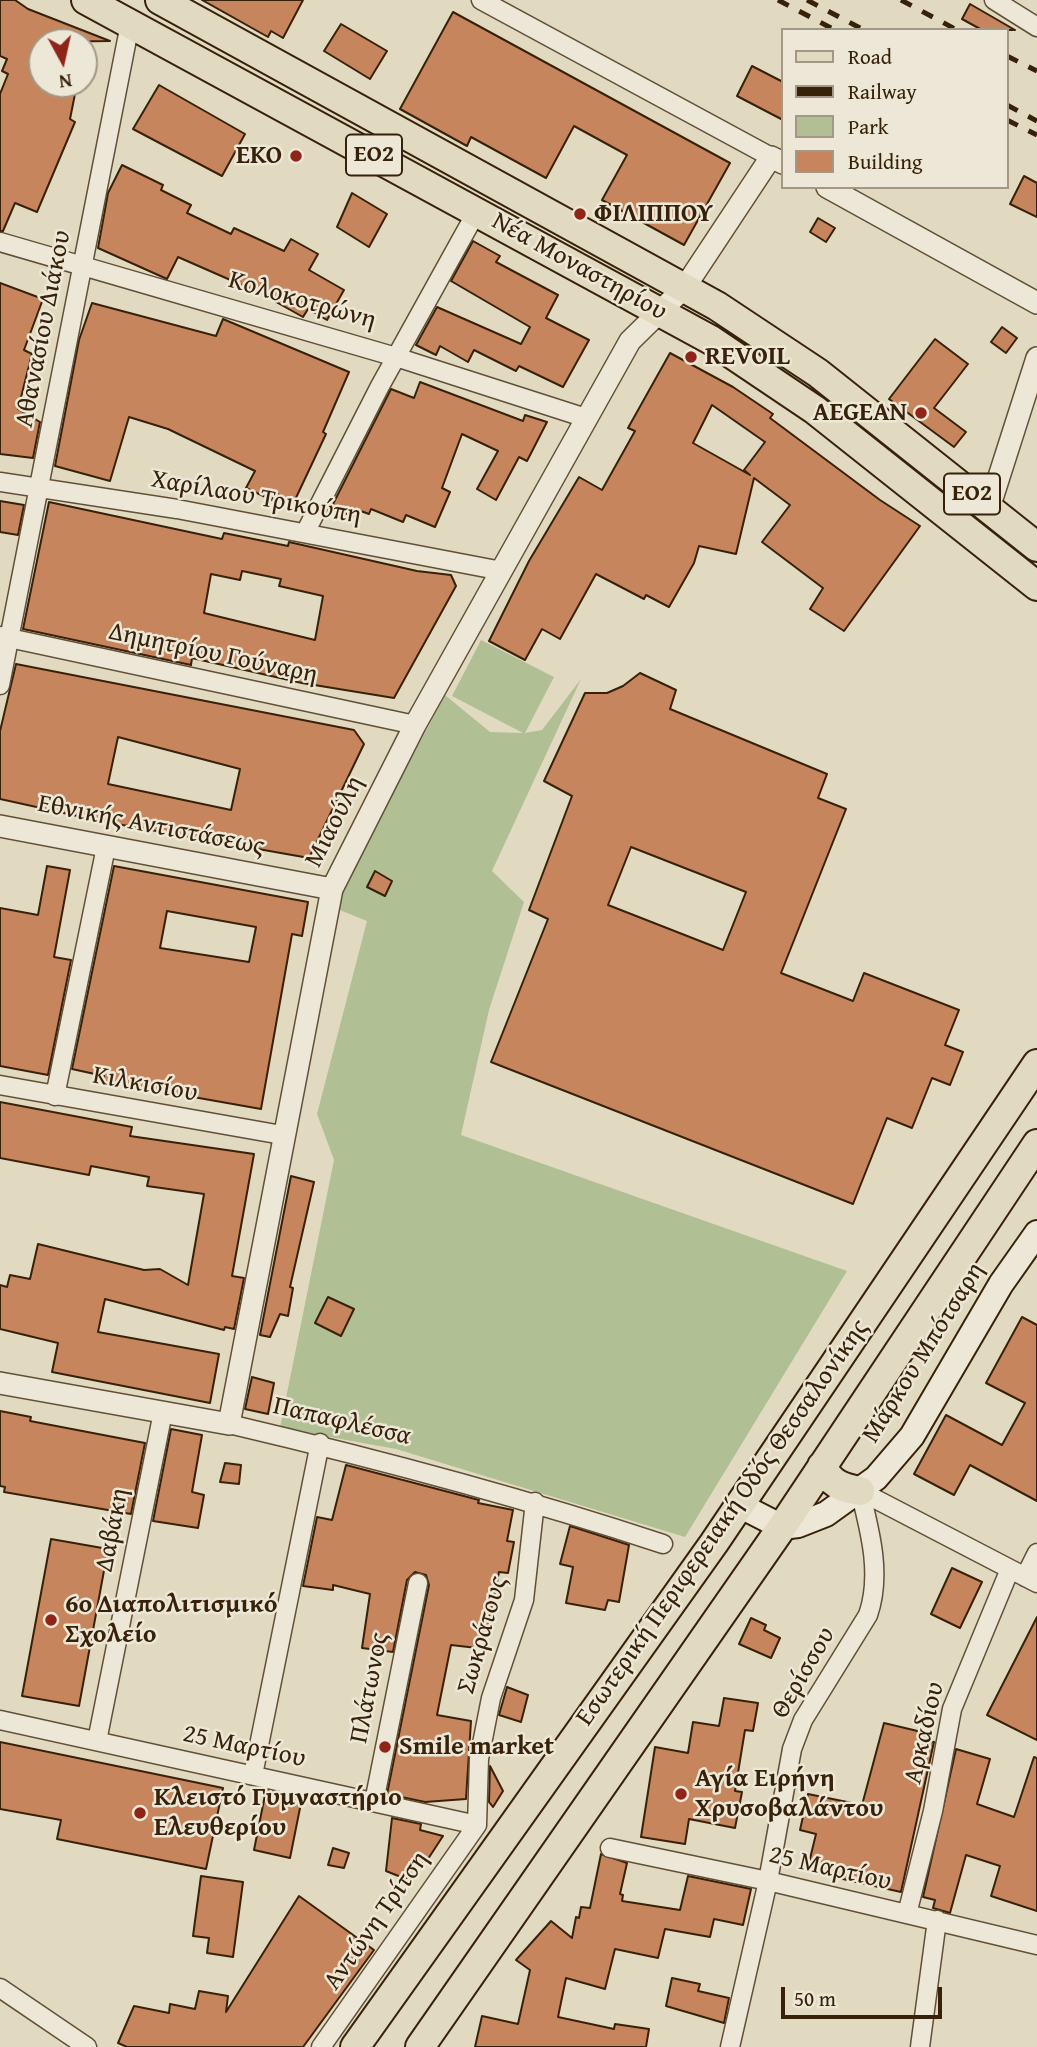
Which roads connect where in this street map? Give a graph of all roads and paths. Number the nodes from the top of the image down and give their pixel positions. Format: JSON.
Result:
{"nodes":[{"id":1,"x":86,"y":0,"type":"edge"},
{"id":2,"x":160,"y":0,"type":"edge"},
{"id":3,"x":481,"y":0,"type":"edge"},
{"id":4,"x":994,"y":0,"type":"edge"},
{"id":5,"x":130,"y":24,"type":"junction"},
{"id":6,"x":1037,"y":27,"type":"edge"},
{"id":7,"x":777,"y":160,"type":"edge"},
{"id":8,"x":831,"y":189,"type":"edge"},
{"id":9,"x":477,"y":211,"type":"junction"},
{"id":10,"x":0,"y":242,"type":"edge"},
{"id":11,"x":83,"y":265,"type":"junction"},
{"id":12,"x":685,"y":287,"type":"junction"},
{"id":13,"x":1037,"y":303,"type":"edge"},
{"id":14,"x":661,"y":311,"type":"junction"},
{"id":15,"x":397,"y":356,"type":"junction"},
{"id":16,"x":1037,"y":358,"type":"edge"},
{"id":17,"x":586,"y":418,"type":"junction"},
{"id":18,"x":0,"y":482,"type":"edge"},
{"id":19,"x":39,"y":486,"type":"junction"},
{"id":20,"x":989,"y":508,"type":"junction"},
{"id":21,"x":305,"y":533,"type":"junction"},
{"id":22,"x":1037,"y":547,"type":"edge"},
{"id":23,"x":502,"y":571,"type":"junction"},
{"id":24,"x":1037,"y":586,"type":"edge"},
{"id":25,"x":5,"y":636,"type":"edge"},
{"id":26,"x":0,"y":685,"type":"edge"},
{"id":27,"x":415,"y":724,"type":"junction"},
{"id":28,"x":0,"y":826,"type":"edge"},
{"id":29,"x":106,"y":847,"type":"junction"},
{"id":30,"x":332,"y":889,"type":"junction"},
{"id":31,"x":1037,"y":1064,"type":"edge"},
{"id":32,"x":0,"y":1086,"type":"edge"},
{"id":33,"x":55,"y":1097,"type":"junction"},
{"id":34,"x":282,"y":1135,"type":"junction"},
{"id":35,"x":1037,"y":1144,"type":"edge"},
{"id":36,"x":1037,"y":1233,"type":"edge"},
{"id":37,"x":0,"y":1383,"type":"edge"},
{"id":38,"x":163,"y":1412,"type":"junction"},
{"id":39,"x":229,"y":1424,"type":"junction"},
{"id":40,"x":320,"y":1443,"type":"junction"},
{"id":41,"x":822,"y":1466,"type":"junction"},
{"id":42,"x":860,"y":1491,"type":"junction"},
{"id":43,"x":535,"y":1502,"type":"junction"},
{"id":44,"x":739,"y":1505,"type":"junction"},
{"id":45,"x":782,"y":1527,"type":"junction"},
{"id":46,"x":663,"y":1544,"type":"dead end"},
{"id":47,"x":1037,"y":1553,"type":"edge"},
{"id":48,"x":1024,"y":1577,"type":"edge"},
{"id":49,"x":418,"y":1583,"type":"dead end"},
{"id":50,"x":0,"y":1720,"type":"edge"},
{"id":51,"x":97,"y":1741,"type":"junction"},
{"id":52,"x":253,"y":1776,"type":"junction"},
{"id":53,"x":374,"y":1802,"type":"junction"},
{"id":54,"x":477,"y":1825,"type":"junction"},
{"id":55,"x":610,"y":1848,"type":"dead end"},
{"id":56,"x":768,"y":1881,"type":"junction"},
{"id":57,"x":907,"y":1914,"type":"junction"},
{"id":58,"x":937,"y":1920,"type":"junction"},
{"id":59,"x":1037,"y":1945,"type":"edge"},
{"id":60,"x":0,"y":1988,"type":"edge"},
{"id":61,"x":87,"y":2047,"type":"edge"},
{"id":62,"x":321,"y":2047,"type":"edge"},
{"id":63,"x":355,"y":2047,"type":"edge"},
{"id":64,"x":420,"y":2047,"type":"edge"},
{"id":65,"x":730,"y":2047,"type":"edge"},
{"id":66,"x":920,"y":2047,"type":"edge"}],
"edges":[{"from":1,"to":5,"type":"main road","name":"Νέα Μοναστηρίου","number":"ΕΟ2"},
{"from":2,"to":12,"type":"main road","name":"Νέα Μοναστηρίου","number":"ΕΟ2"},
{"from":3,"to":7,"type":"street"},
{"from":4,"to":6,"type":"street"},
{"from":5,"to":9,"type":"main road","name":"Νέα Μοναστηρίου","number":"ΕΟ2"},
{"from":5,"to":11,"type":"street","name":"Αθανασίου Διάκου"},
{"from":7,"to":12,"type":"street","name":"Μιαούλη"},
{"from":8,"to":13,"type":"street"},
{"from":9,"to":14,"type":"main road","name":"Νέα Μοναστηρίου","number":"ΕΟ2"},
{"from":9,"to":15,"type":"street"},
{"from":10,"to":11,"type":"street","name":"Κολοκοτρώνη"},
{"from":11,"to":15,"type":"street","name":"Κολοκοτρώνη"},
{"from":11,"to":19,"type":"street","name":"Αθανασίου Διάκου"},
{"from":12,"to":14,"type":"street","name":"Μιαούλη"},
{"from":12,"to":20,"type":"main road","name":"Νέα Μοναστηρίου","number":"ΕΟ2"},
{"from":14,"to":17,"type":"street","name":"Μιαούλη"},
{"from":14,"to":24,"type":"main road","name":"Νέα Μοναστηρίου","number":"ΕΟ2"},
{"from":15,"to":17,"type":"street","name":"Κολοκοτρώνη"},
{"from":15,"to":21,"type":"street"},
{"from":16,"to":20,"type":"street"},
{"from":17,"to":23,"type":"street","name":"Μιαούλη"},
{"from":18,"to":19,"type":"street","name":"Χαρίλαου Τρικούπη"},
{"from":19,"to":21,"type":"street","name":"Χαρίλαου Τρικούπη"},
{"from":19,"to":25,"type":"street","name":"Αθανασίου Διάκου"},
{"from":20,"to":22,"type":"main road","name":"Νέα Μοναστηρίου","number":"ΕΟ2"},
{"from":21,"to":23,"type":"street","name":"Χαρίλαου Τρικούπη"},
{"from":23,"to":27,"type":"street","name":"Μιαούλη"},
{"from":25,"to":26,"type":"street","name":"Αθανασίου Διάκου"},
{"from":25,"to":27,"type":"street","name":"Δημητρίου Γούναρη"},
{"from":27,"to":30,"type":"street","name":"Μιαούλη"},
{"from":28,"to":29,"type":"street","name":"Εθνικής Αντιστάσεως"},
{"from":29,"to":30,"type":"street","name":"Εθνικής Αντιστάσεως"},
{"from":29,"to":33,"type":"street"},
{"from":30,"to":34,"type":"street","name":"Μιαούλη"},
{"from":31,"to":44,"type":"main road","name":"Εσωτερική Περιφερειακή Οδός Θεσσαλονίκης"},
{"from":32,"to":33,"type":"street","name":"Κιλκισίου"},
{"from":33,"to":34,"type":"street","name":"Κιλκισίου"},
{"from":34,"to":39,"type":"street","name":"Μιαούλη"},
{"from":35,"to":41,"type":"main road","name":"Εσωτερική Περιφερειακή Οδός Θεσσαλονίκης"},
{"from":36,"to":42,"type":"main road","name":"Μάρκου Μπότσαρη"},
{"from":37,"to":38,"type":"street","name":"Παπαφλέσσα"},
{"from":38,"to":39,"type":"street","name":"Παπαφλέσσα"},
{"from":38,"to":51,"type":"street","name":"Δαβάκη"},
{"from":39,"to":40,"type":"street","name":"Παπαφλέσσα"},
{"from":40,"to":43,"type":"street","name":"Παπαφλέσσα"},
{"from":40,"to":52,"type":"street"},
{"from":41,"to":42,"type":"main road"},
{"from":41,"to":45,"type":"main road","name":"Εσωτερική Περιφερειακή Οδός Θεσσαλονίκης"},
{"from":42,"to":45,"type":"main road","name":"Μάρκου Μπότσαρη"},
{"from":42,"to":48,"type":"street"},
{"from":42,"to":56,"type":"street","name":"Θερίσσου"},
{"from":43,"to":46,"type":"street","name":"Παπαφλέσσα"},
{"from":43,"to":54,"type":"street","name":"Σωκράτους"},
{"from":44,"to":45,"type":"main road"},
{"from":44,"to":63,"type":"main road","name":"Εσωτερική Περιφερειακή Οδός Θεσσαλονίκης"},
{"from":45,"to":64,"type":"main road","name":"Εσωτερική Περιφερειακή Οδός Θεσσαλονίκης"},
{"from":47,"to":48,"type":"street","name":"Αρκαδίου"},
{"from":48,"to":57,"type":"street","name":"Αρκαδίου"},
{"from":49,"to":53,"type":"street","name":"Πλάτωνος"},
{"from":50,"to":51,"type":"street","name":"25 Μαρτίου"},
{"from":51,"to":52,"type":"street","name":"25 Μαρτίου"},
{"from":52,"to":53,"type":"street","name":"25 Μαρτίου"},
{"from":53,"to":54,"type":"street","name":"25 Μαρτίου"},
{"from":54,"to":62,"type":"street","name":"Αντώνη Τρίτση"},
{"from":55,"to":56,"type":"street","name":"25 Μαρτίου"},
{"from":56,"to":57,"type":"street","name":"25 Μαρτίου"},
{"from":56,"to":65,"type":"street","name":"Θερίσσου"},
{"from":57,"to":58,"type":"street","name":"25 Μαρτίου"},
{"from":58,"to":59,"type":"street","name":"25 Μαρτίου"},
{"from":58,"to":66,"type":"street"},
{"from":60,"to":61,"type":"street"}]}
